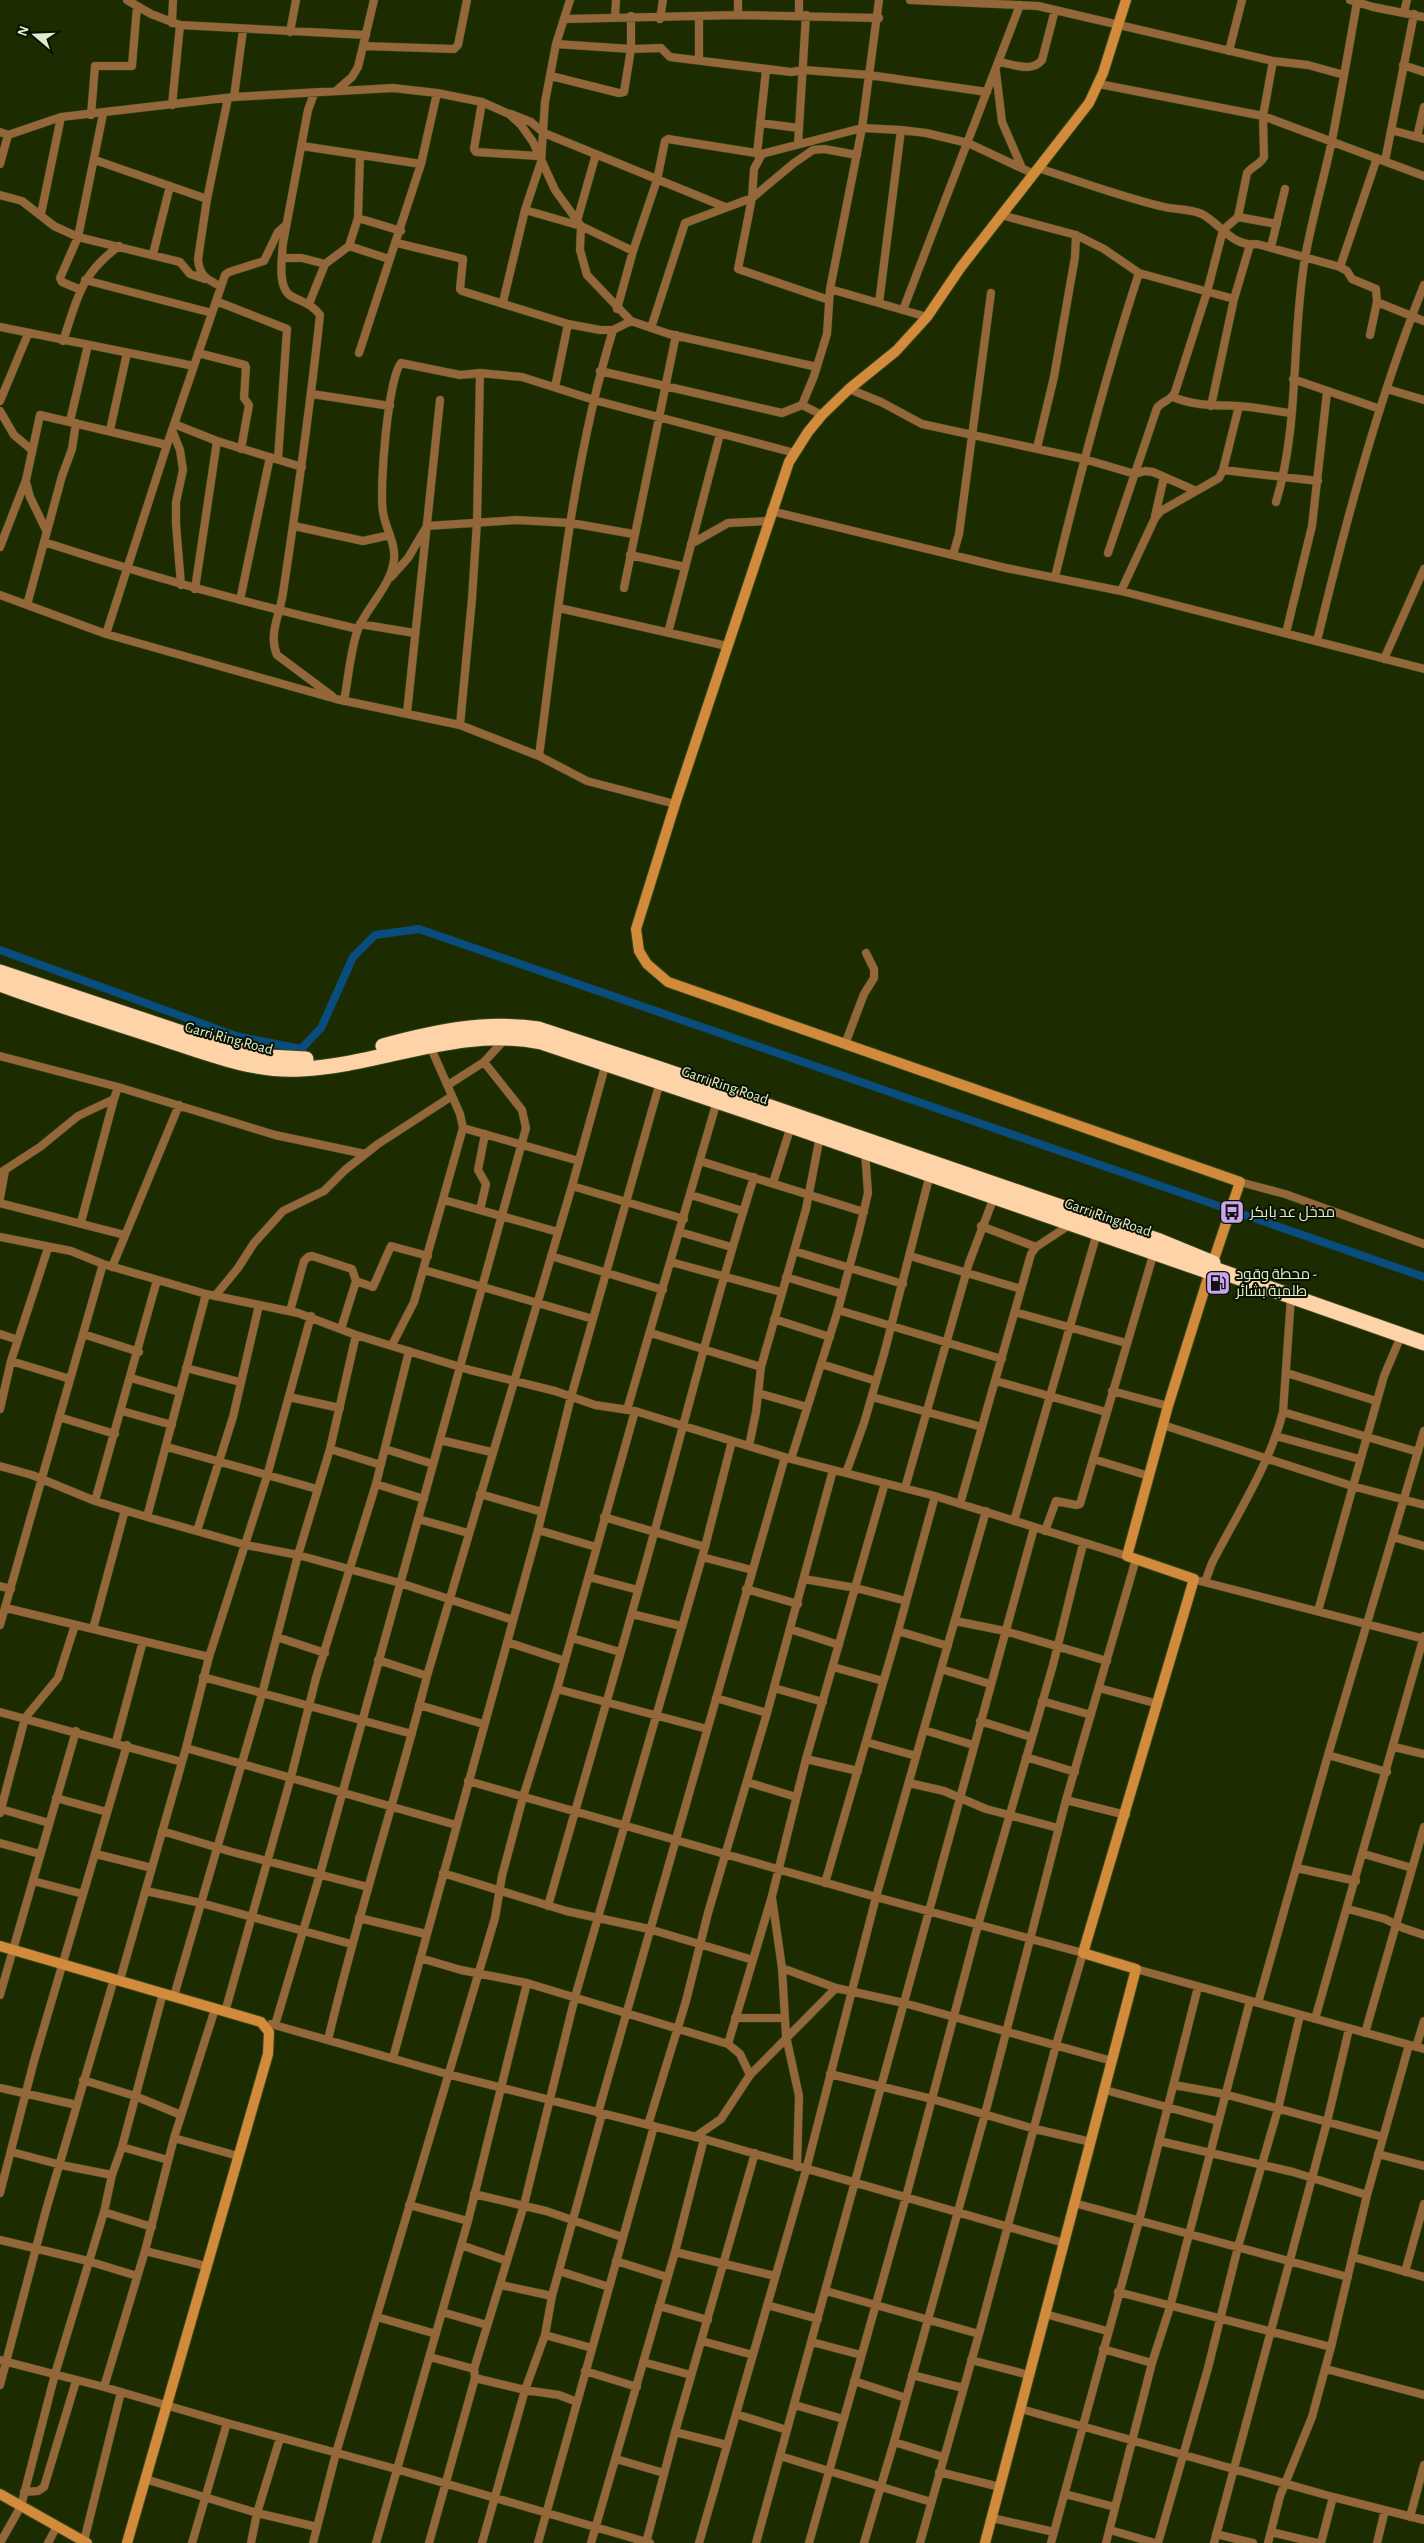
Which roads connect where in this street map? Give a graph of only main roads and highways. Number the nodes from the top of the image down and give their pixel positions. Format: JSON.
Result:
{"nodes":[{"id":1,"x":0,"y":972,"type":"edge"},
{"id":2,"x":0,"y":984,"type":"edge"},
{"id":3,"x":1213,"y":1268,"type":"junction"},
{"id":4,"x":1424,"y":1343,"type":"edge"}],
"edges":[{"from":1,"to":3,"type":"highway","name":"Garri Ring Road"},
{"from":2,"to":3,"type":"highway","name":"Garri Ring Road"},
{"from":3,"to":4,"type":"highway","name":"Garri Ring Road"}]}
